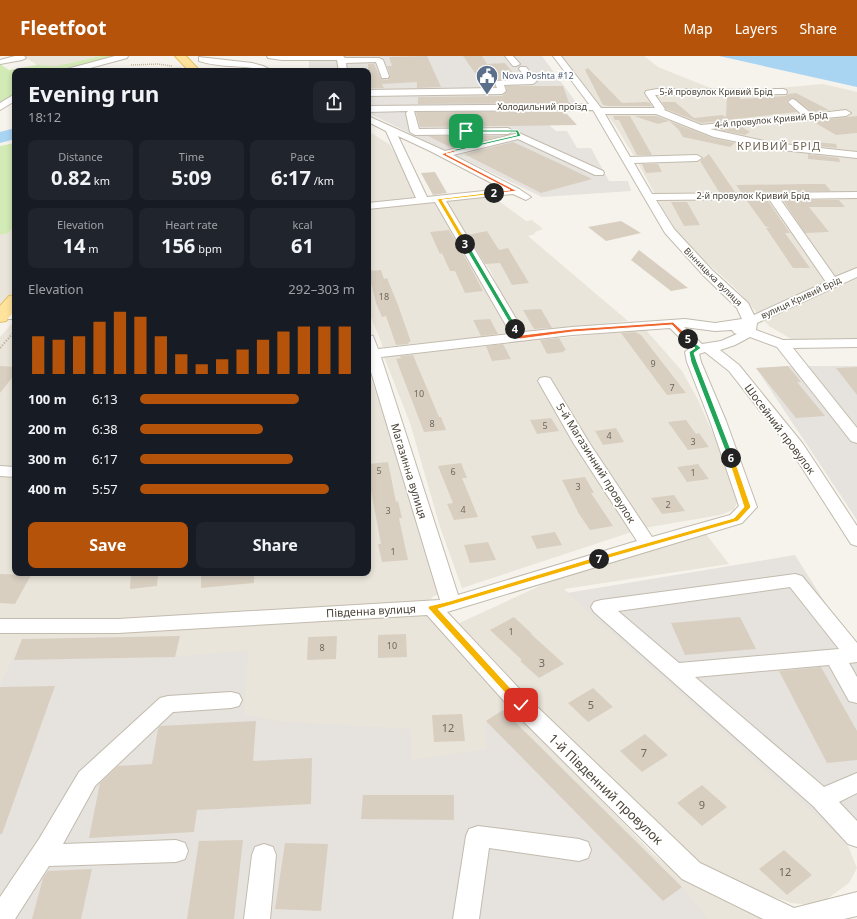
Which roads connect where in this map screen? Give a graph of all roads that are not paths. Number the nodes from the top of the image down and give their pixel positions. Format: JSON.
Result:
{"nodes":[{"id":1,"x":19,"y":56,"type":"edge"},
{"id":2,"x":124,"y":56,"type":"edge"},
{"id":3,"x":180,"y":56,"type":"edge"},
{"id":4,"x":271,"y":56,"type":"edge"},
{"id":5,"x":509,"y":56,"type":"edge"},
{"id":6,"x":557,"y":56,"type":"edge"},
{"id":7,"x":254,"y":58,"type":"dead end"},
{"id":8,"x":342,"y":58,"type":"edge"},
{"id":9,"x":0,"y":62,"type":"edge"},
{"id":10,"x":204,"y":64,"type":"edge"},
{"id":11,"x":232,"y":64,"type":"junction"},
{"id":12,"x":81,"y":68,"type":"edge"},
{"id":13,"x":193,"y":68,"type":"edge"},
{"id":14,"x":260,"y":68,"type":"edge"},
{"id":15,"x":343,"y":68,"type":"edge"},
{"id":16,"x":385,"y":76,"type":"dead end"},
{"id":17,"x":783,"y":92,"type":"dead end"},
{"id":18,"x":371,"y":94,"type":"edge"},
{"id":19,"x":12,"y":98,"type":"edge"},
{"id":20,"x":792,"y":102,"type":"dead end"},
{"id":21,"x":0,"y":106,"type":"edge"},
{"id":22,"x":371,"y":108,"type":"edge"},
{"id":23,"x":597,"y":109,"type":"junction"},
{"id":24,"x":657,"y":111,"type":"junction"},
{"id":25,"x":411,"y":113,"type":"dead end"},
{"id":26,"x":846,"y":113,"type":"dead end"},
{"id":27,"x":809,"y":116,"type":"junction"},
{"id":28,"x":371,"y":120,"type":"edge"},
{"id":29,"x":696,"y":127,"type":"junction"},
{"id":30,"x":390,"y":129,"type":"junction"},
{"id":31,"x":519,"y":136,"type":"junction"},
{"id":32,"x":443,"y":154,"type":"junction"},
{"id":33,"x":857,"y":155,"type":"edge"},
{"id":34,"x":697,"y":158,"type":"dead end"},
{"id":35,"x":628,"y":160,"type":"junction"},
{"id":36,"x":599,"y":173,"type":"dead end"},
{"id":37,"x":515,"y":191,"type":"junction"},
{"id":38,"x":857,"y":195,"type":"edge"},
{"id":39,"x":772,"y":196,"type":"junction"},
{"id":40,"x":526,"y":197,"type":"dead end"},
{"id":41,"x":650,"y":197,"type":"junction"},
{"id":42,"x":439,"y":199,"type":"junction"},
{"id":43,"x":423,"y":200,"type":"junction"},
{"id":44,"x":371,"y":206,"type":"edge"},
{"id":45,"x":857,"y":272,"type":"edge"},
{"id":46,"x":833,"y":283,"type":"junction"},
{"id":47,"x":673,"y":324,"type":"junction"},
{"id":48,"x":750,"y":326,"type":"junction"},
{"id":49,"x":520,"y":337,"type":"junction"},
{"id":50,"x":857,"y":343,"type":"edge"},
{"id":51,"x":782,"y":344,"type":"junction"},
{"id":52,"x":371,"y":346,"type":"edge"},
{"id":53,"x":703,"y":347,"type":"junction"},
{"id":54,"x":371,"y":350,"type":"edge"},
{"id":55,"x":545,"y":381,"type":"dead end"},
{"id":56,"x":857,"y":438,"type":"edge"},
{"id":57,"x":0,"y":471,"type":"edge"},
{"id":58,"x":12,"y":472,"type":"edge"},
{"id":59,"x":857,"y":540,"type":"edge"},
{"id":60,"x":648,"y":544,"type":"junction"},
{"id":61,"x":441,"y":606,"type":"junction"},
{"id":62,"x":0,"y":626,"type":"edge"},
{"id":63,"x":835,"y":657,"type":"junction"},
{"id":64,"x":675,"y":672,"type":"junction"},
{"id":65,"x":857,"y":695,"type":"edge"},
{"id":66,"x":231,"y":700,"type":"dead end"},
{"id":67,"x":857,"y":783,"type":"edge"},
{"id":68,"x":821,"y":799,"type":"junction"},
{"id":69,"x":857,"y":837,"type":"edge"},
{"id":70,"x":176,"y":850,"type":"dead end"},
{"id":71,"x":579,"y":850,"type":"dead end"},
{"id":72,"x":43,"y":855,"type":"junction"},
{"id":73,"x":264,"y":856,"type":"dead end"},
{"id":74,"x":857,"y":904,"type":"edge"},
{"id":75,"x":0,"y":919,"type":"edge"},
{"id":76,"x":257,"y":919,"type":"edge"},
{"id":77,"x":466,"y":919,"type":"edge"},
{"id":78,"x":789,"y":919,"type":"edge"},
{"id":79,"x":797,"y":919,"type":"edge"}],
"edges":[{"from":1,"to":9,"type":"street"},
{"from":2,"to":12,"type":"street"},
{"from":3,"to":13,"type":"main road"},
{"from":4,"to":8,"type":"street"},
{"from":5,"to":18,"type":"street"},
{"from":6,"to":23,"type":"street","name":"Вінницька вулиця"},
{"from":7,"to":11,"type":"street"},
{"from":8,"to":15,"type":"street"},
{"from":8,"to":16,"type":"street"},
{"from":10,"to":11,"type":"street"},
{"from":10,"to":11,"type":"street"},
{"from":11,"to":14,"type":"street"},
{"from":17,"to":24,"type":"street","name":"5-й провулок Кривий Брід"},
{"from":19,"to":21,"type":"street"},
{"from":20,"to":27,"type":"street"},
{"from":22,"to":23,"type":"street","name":"Холодильний проїзд"},
{"from":23,"to":24,"type":"street","name":"Холодильний проїзд"},
{"from":23,"to":35,"type":"street","name":"Вінницька вулиця"},
{"from":24,"to":29,"type":"street"},
{"from":25,"to":31,"type":"street"},
{"from":26,"to":27,"type":"street","name":"4-й провулок Кривий Брід"},
{"from":27,"to":29,"type":"street","name":"4-й провулок Кривий Брід"},
{"from":28,"to":30,"type":"street"},
{"from":29,"to":33,"type":"street"},
{"from":30,"to":32,"type":"street"},
{"from":30,"to":43,"type":"street"},
{"from":31,"to":32,"type":"street"},
{"from":31,"to":36,"type":"street"},
{"from":32,"to":37,"type":"street"},
{"from":34,"to":35,"type":"street"},
{"from":35,"to":41,"type":"street","name":"Вінницька вулиця"},
{"from":37,"to":40,"type":"street"},
{"from":37,"to":42,"type":"street"},
{"from":38,"to":39,"type":"street","name":"2-й провулок Кривий Брід"},
{"from":39,"to":41,"type":"street","name":"2-й провулок Кривий Брід"},
{"from":39,"to":46,"type":"street"},
{"from":41,"to":48,"type":"street","name":"Вінницька вулиця"},
{"from":42,"to":43,"type":"street"},
{"from":42,"to":49,"type":"street"},
{"from":43,"to":44,"type":"street"},
{"from":45,"to":46,"type":"street","name":"вулиця Кривий Брід"},
{"from":46,"to":48,"type":"street","name":"вулиця Кривий Брід"},
{"from":47,"to":48,"type":"street"},
{"from":47,"to":49,"type":"street"},
{"from":47,"to":53,"type":"street","name":"Шосейний провулок"},
{"from":48,"to":51,"type":"street"},
{"from":48,"to":53,"type":"street"},
{"from":49,"to":52,"type":"street"},
{"from":50,"to":51,"type":"street"},
{"from":51,"to":56,"type":"street"},
{"from":53,"to":59,"type":"street","name":"Шосейний провулок"},
{"from":53,"to":60,"type":"street","name":"Південна вулиця"},
{"from":54,"to":61,"type":"street","name":"Магазинна вулиця"},
{"from":55,"to":60,"type":"street","name":"5-й Магазинний провулок"},
{"from":57,"to":58,"type":"street"},
{"from":60,"to":61,"type":"street","name":"Південна вулиця"},
{"from":61,"to":62,"type":"street","name":"Південна вулиця"},
{"from":61,"to":78,"type":"street","name":"1-й Південний провулок"},
{"from":63,"to":64,"type":"street"},
{"from":63,"to":64,"type":"street"},
{"from":63,"to":65,"type":"street"},
{"from":64,"to":68,"type":"street"},
{"from":66,"to":72,"type":"street"},
{"from":67,"to":68,"type":"street"},
{"from":68,"to":69,"type":"street"},
{"from":70,"to":72,"type":"street"},
{"from":71,"to":77,"type":"street"},
{"from":72,"to":75,"type":"street"},
{"from":73,"to":76,"type":"street"},
{"from":74,"to":79,"type":"street"}]}
